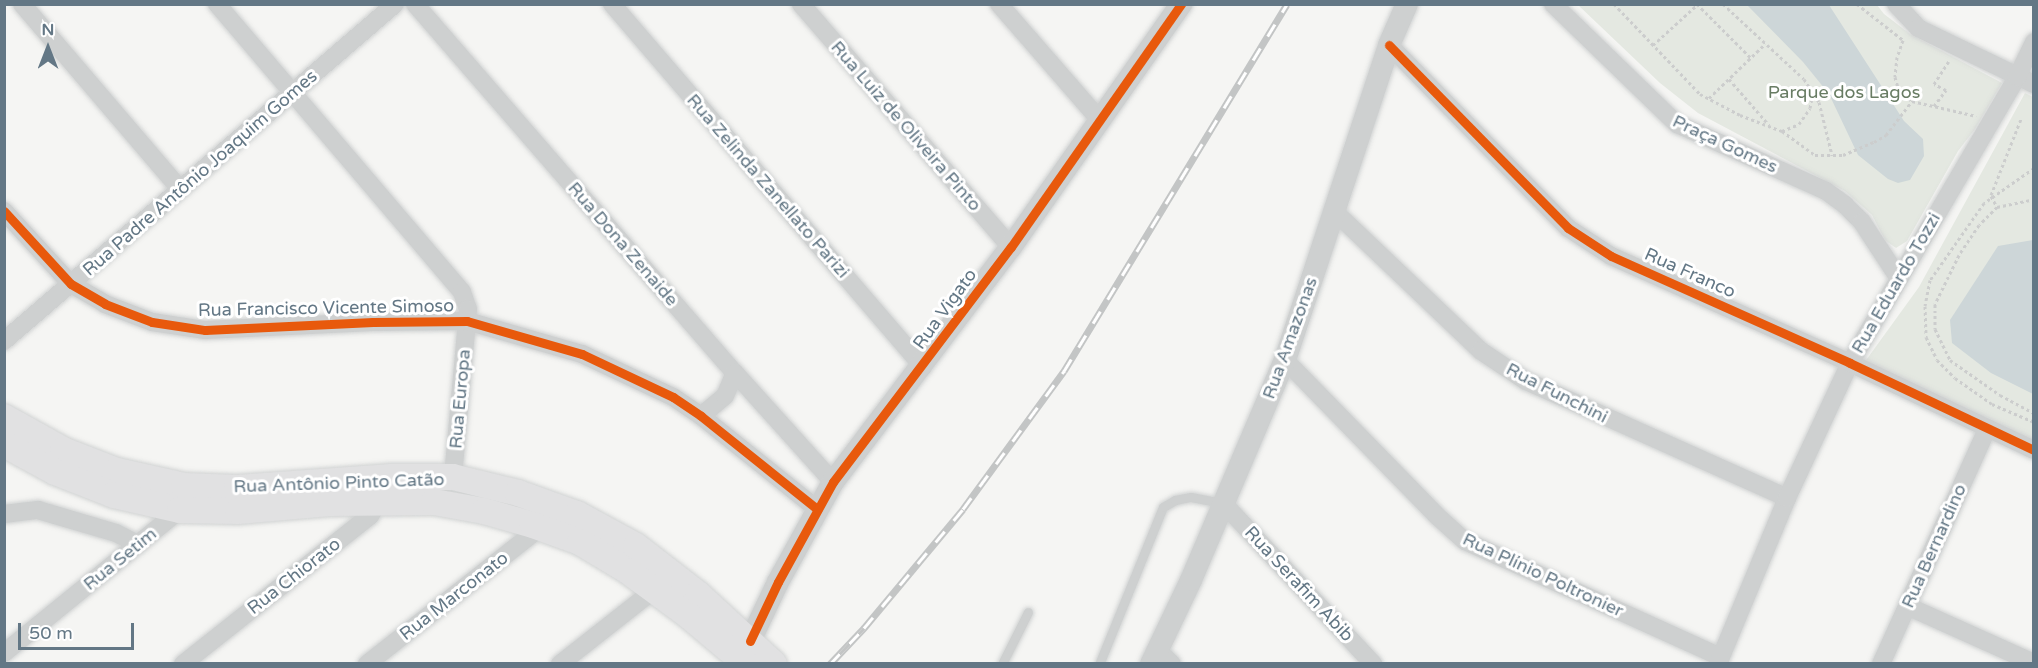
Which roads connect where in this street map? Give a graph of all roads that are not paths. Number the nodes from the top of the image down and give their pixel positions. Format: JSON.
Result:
{"nodes":[{"id":1,"x":22,"y":4,"type":"edge"},
{"id":2,"x":217,"y":4,"type":"edge"},
{"id":3,"x":395,"y":4,"type":"edge"},
{"id":4,"x":414,"y":4,"type":"edge"},
{"id":5,"x":612,"y":4,"type":"edge"},
{"id":6,"x":801,"y":4,"type":"edge"},
{"id":7,"x":999,"y":4,"type":"edge"},
{"id":8,"x":1181,"y":4,"type":"edge"},
{"id":9,"x":1407,"y":4,"type":"edge"},
{"id":10,"x":1553,"y":4,"type":"edge"},
{"id":11,"x":1901,"y":7,"type":"edge"},
{"id":12,"x":2034,"y":42,"type":"edge"},
{"id":13,"x":1389,"y":45,"type":"junction"},
{"id":14,"x":2025,"y":81,"type":"edge"},
{"id":15,"x":293,"y":92,"type":"junction"},
{"id":16,"x":1100,"y":120,"type":"junction"},
{"id":17,"x":180,"y":189,"type":"junction"},
{"id":18,"x":4,"y":211,"type":"edge"},
{"id":19,"x":1334,"y":211,"type":"junction"},
{"id":20,"x":1011,"y":247,"type":"junction"},
{"id":21,"x":1898,"y":277,"type":"junction"},
{"id":22,"x":71,"y":284,"type":"junction"},
{"id":23,"x":467,"y":321,"type":"junction"},
{"id":24,"x":4,"y":341,"type":"edge"},
{"id":25,"x":1285,"y":360,"type":"junction"},
{"id":26,"x":1850,"y":363,"type":"junction"},
{"id":27,"x":923,"y":367,"type":"junction"},
{"id":28,"x":735,"y":374,"type":"junction"},
{"id":29,"x":701,"y":416,"type":"junction"},
{"id":30,"x":4,"y":417,"type":"edge"},
{"id":31,"x":1987,"y":429,"type":"junction"},
{"id":32,"x":4,"y":444,"type":"edge"},
{"id":33,"x":2034,"y":450,"type":"edge"},
{"id":34,"x":389,"y":477,"type":"junction"},
{"id":35,"x":453,"y":477,"type":"junction"},
{"id":36,"x":833,"y":482,"type":"junction"},
{"id":37,"x":1787,"y":498,"type":"junction"},
{"id":38,"x":379,"y":501,"type":"junction"},
{"id":39,"x":1224,"y":504,"type":"junction"},
{"id":40,"x":817,"y":508,"type":"junction"},
{"id":41,"x":180,"y":510,"type":"junction"},
{"id":42,"x":4,"y":514,"type":"edge"},
{"id":43,"x":540,"y":528,"type":"junction"},
{"id":44,"x":138,"y":544,"type":"junction"},
{"id":45,"x":654,"y":590,"type":"junction"},
{"id":46,"x":1907,"y":606,"type":"junction"},
{"id":47,"x":1028,"y":612,"type":"dead end"},
{"id":48,"x":4,"y":653,"type":"edge"},
{"id":49,"x":743,"y":657,"type":"edge"},
{"id":50,"x":1160,"y":659,"type":"edge"},
{"id":51,"x":1720,"y":660,"type":"edge"},
{"id":52,"x":1100,"y":662,"type":"dead end"},
{"id":53,"x":183,"y":663,"type":"edge"},
{"id":54,"x":367,"y":663,"type":"edge"},
{"id":55,"x":560,"y":663,"type":"edge"},
{"id":56,"x":774,"y":663,"type":"edge"},
{"id":57,"x":1002,"y":663,"type":"edge"},
{"id":58,"x":1373,"y":663,"type":"edge"},
{"id":59,"x":1881,"y":663,"type":"edge"},
{"id":60,"x":2034,"y":663,"type":"edge"}],
"edges":[{"from":1,"to":17,"type":"street"},
{"from":2,"to":15,"type":"street","name":"Rua Europa"},
{"from":3,"to":15,"type":"street","name":"Rua Padre Antônio Joaquim Gomes"},
{"from":4,"to":28,"type":"street","name":"Rua Dona Zenaide"},
{"from":5,"to":27,"type":"street","name":"Rua Zelinda Zanellato Parizi"},
{"from":6,"to":20,"type":"street","name":"Rua Luiz de Oliveira Pinto"},
{"from":7,"to":16,"type":"street"},
{"from":8,"to":16,"type":"street","name":"Rua Vigato"},
{"from":9,"to":13,"type":"street","name":"Rua Amazonas"},
{"from":10,"to":21,"type":"street","name":"Praça Gomes"},
{"from":11,"to":14,"type":"street"},
{"from":12,"to":14,"type":"street","name":"Rua Eduardo Tozzi"},
{"from":13,"to":19,"type":"street","name":"Rua Amazonas"},
{"from":13,"to":26,"type":"street","name":"Rua Franco"},
{"from":14,"to":21,"type":"street","name":"Rua Eduardo Tozzi"},
{"from":15,"to":17,"type":"street","name":"Rua Padre Antônio Joaquim Gomes"},
{"from":15,"to":23,"type":"street","name":"Rua Europa"},
{"from":16,"to":20,"type":"street","name":"Rua Vigato"},
{"from":17,"to":22,"type":"street","name":"Rua Padre Antônio Joaquim Gomes"},
{"from":18,"to":22,"type":"street","name":"Rua Francisco Vicente Simoso"},
{"from":19,"to":25,"type":"street","name":"Rua Amazonas"},
{"from":19,"to":37,"type":"street","name":"Rua Funchini"},
{"from":20,"to":27,"type":"street","name":"Rua Vigato"},
{"from":21,"to":26,"type":"street","name":"Rua Eduardo Tozzi"},
{"from":22,"to":23,"type":"street","name":"Rua Francisco Vicente Simoso"},
{"from":22,"to":24,"type":"street","name":"Rua Padre Antônio Joaquim Gomes"},
{"from":23,"to":29,"type":"street","name":"Rua Francisco Vicente Simoso"},
{"from":23,"to":35,"type":"street","name":"Rua Europa"},
{"from":25,"to":39,"type":"street","name":"Rua Amazonas"},
{"from":25,"to":51,"type":"street","name":"Rua Plínio Poltronier"},
{"from":26,"to":31,"type":"street","name":"Rua Franco"},
{"from":26,"to":37,"type":"street","name":"Rua Eduardo Tozzi"},
{"from":27,"to":36,"type":"street","name":"Rua Vigato"},
{"from":28,"to":29,"type":"street"},
{"from":28,"to":36,"type":"street","name":"Rua Dona Zenaide"},
{"from":29,"to":40,"type":"street","name":"Rua Francisco Vicente Simoso"},
{"from":30,"to":34,"type":"main road","name":"Rua Antônio Pinto Catão"},
{"from":31,"to":33,"type":"street","name":"Rua Franco"},
{"from":31,"to":46,"type":"street","name":"Rua Bernardino"},
{"from":32,"to":41,"type":"main road","name":"Rua Antônio Pinto Catão"},
{"from":34,"to":35,"type":"main road","name":"Rua Antônio Pinto Catão"},
{"from":34,"to":38,"type":"street","name":"Rua Chiorato"},
{"from":35,"to":49,"type":"main road","name":"Rua Antônio Pinto Catão"},
{"from":36,"to":40,"type":"street","name":"Rua Vigato"},
{"from":37,"to":51,"type":"street","name":"Rua Eduardo Tozzi"},
{"from":38,"to":41,"type":"main road","name":"Rua Antônio Pinto Catão"},
{"from":38,"to":43,"type":"main road","name":"Rua Antônio Pinto Catão"},
{"from":38,"to":53,"type":"street","name":"Rua Chiorato"},
{"from":39,"to":50,"type":"street","name":"Rua Amazonas"},
{"from":39,"to":52,"type":"lane"},
{"from":39,"to":58,"type":"street","name":"Rua Serafim Abib"},
{"from":40,"to":49,"type":"street","name":"Rua Vigato"},
{"from":41,"to":44,"type":"street","name":"Rua Setim"},
{"from":42,"to":44,"type":"street"},
{"from":43,"to":45,"type":"main road","name":"Rua Antônio Pinto Catão"},
{"from":43,"to":54,"type":"street","name":"Rua Marconato"},
{"from":44,"to":48,"type":"street","name":"Rua Setim"},
{"from":45,"to":49,"type":"main road","name":"Rua Antônio Pinto Catão"},
{"from":45,"to":55,"type":"street"},
{"from":46,"to":59,"type":"street","name":"Rua Bernardino"},
{"from":46,"to":60,"type":"street"},
{"from":47,"to":57,"type":"lane"},
{"from":49,"to":56,"type":"main road","name":"Rua Antônio Pinto Catão"}]}
